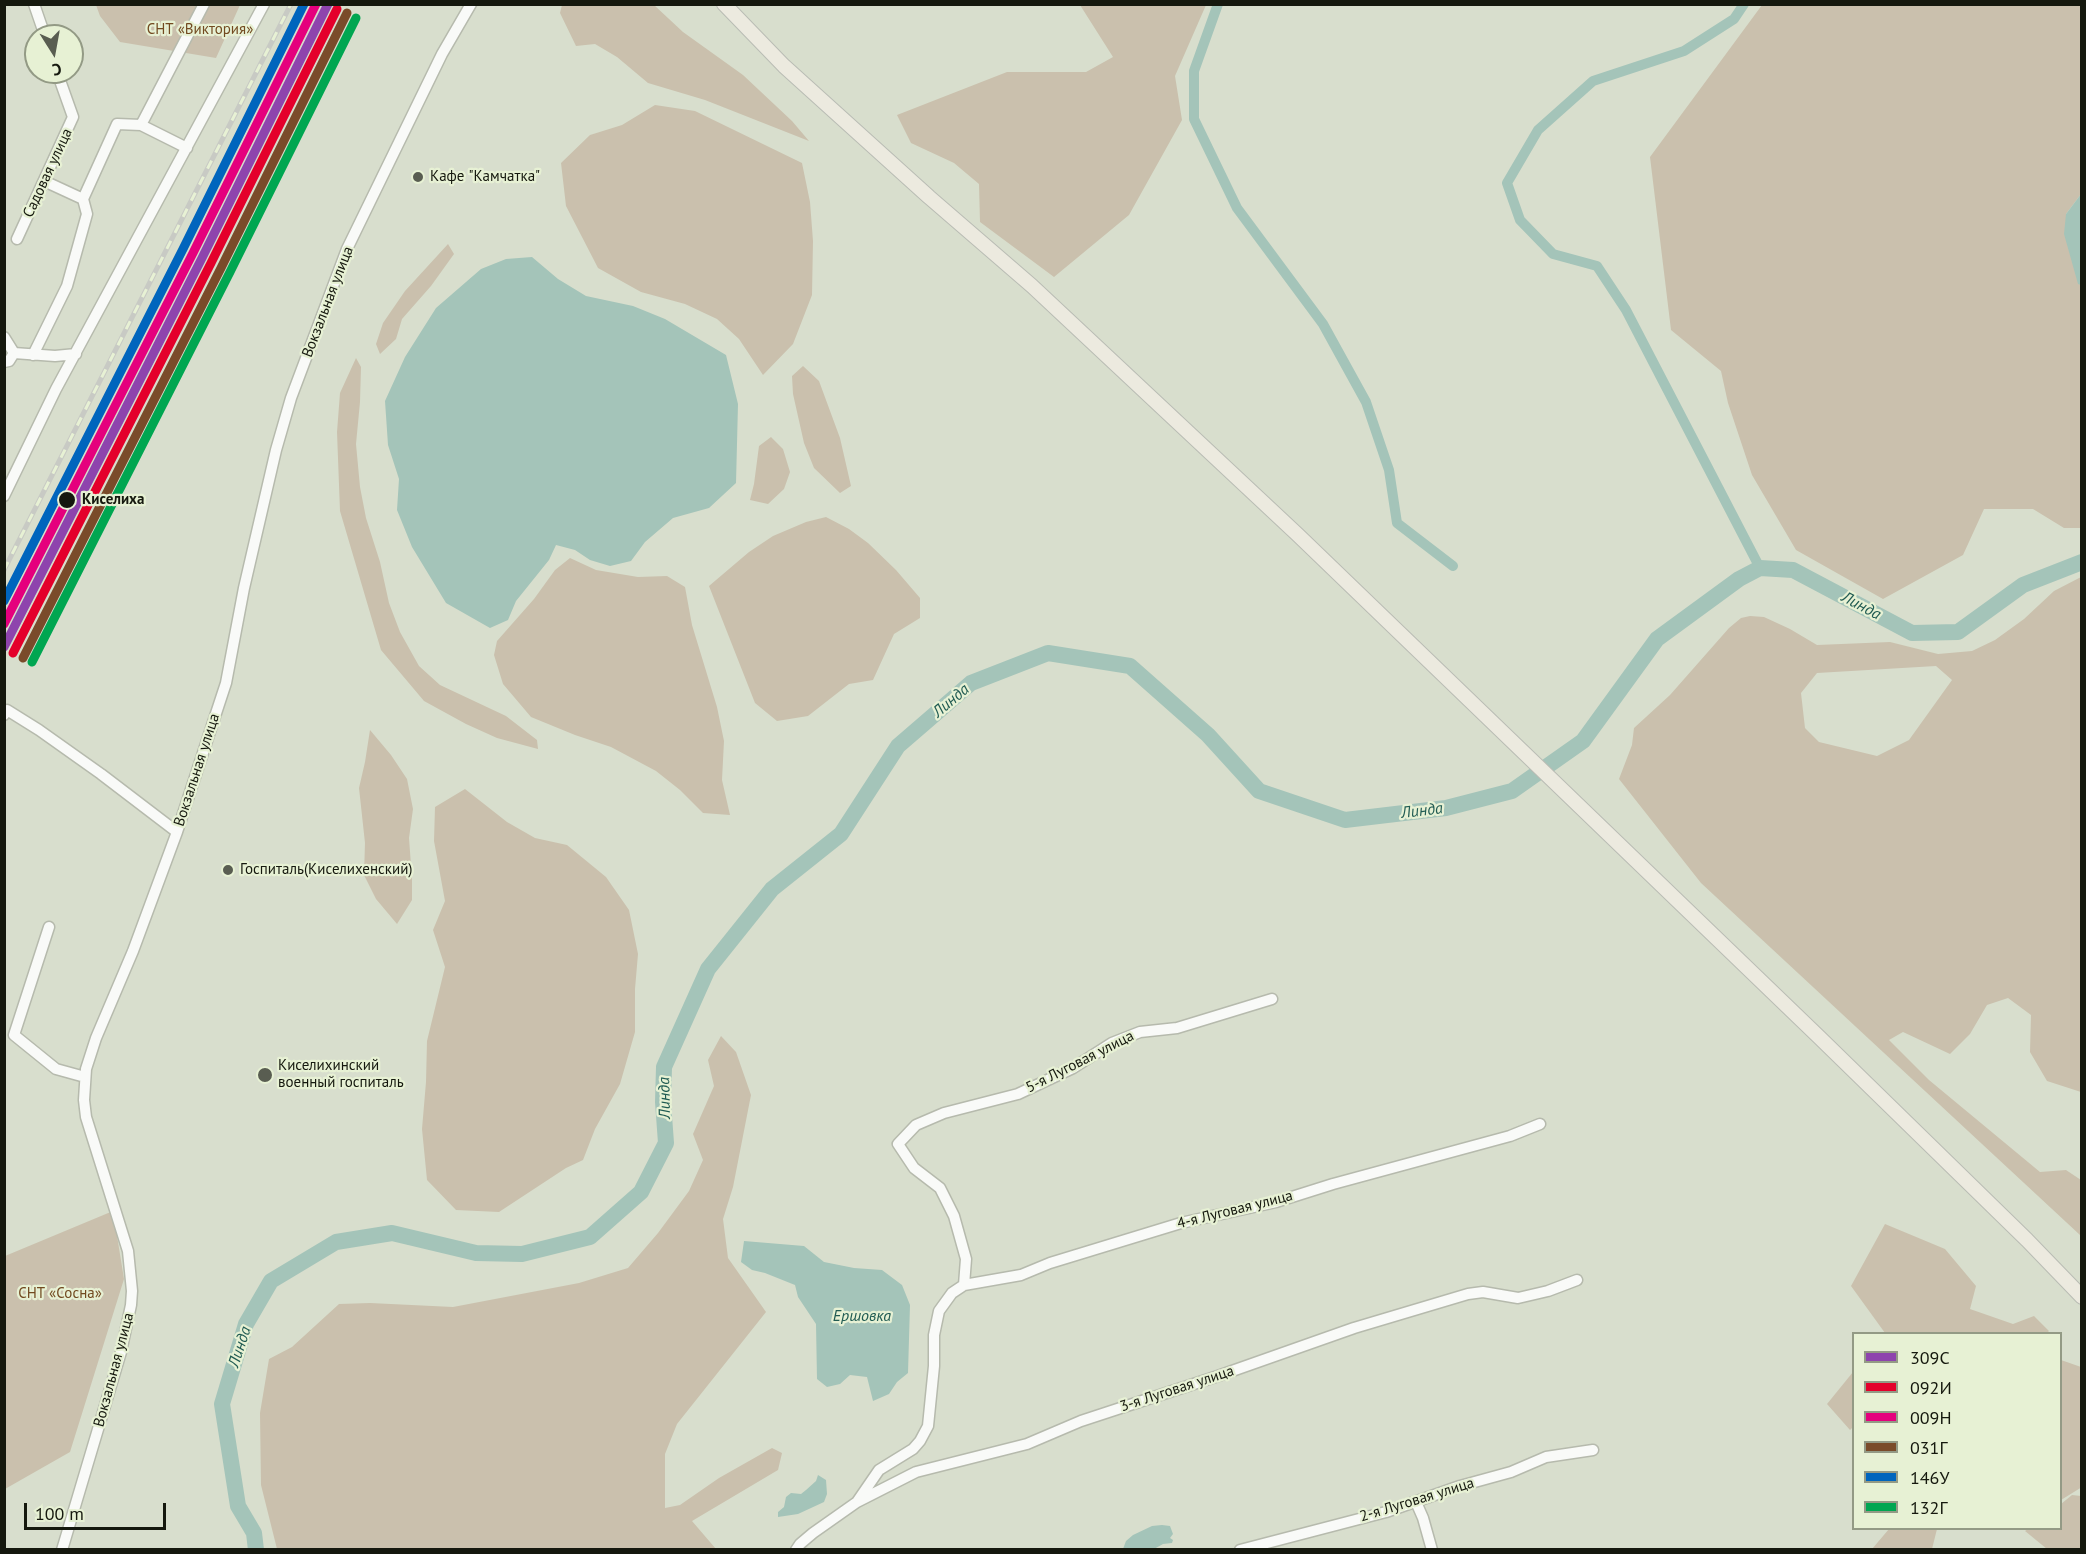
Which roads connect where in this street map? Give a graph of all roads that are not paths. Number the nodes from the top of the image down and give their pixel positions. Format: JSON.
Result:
{"nodes":[{"id":1,"x":34,"y":4,"type":"edge"},
{"id":2,"x":204,"y":4,"type":"edge"},
{"id":3,"x":264,"y":4,"type":"edge"},
{"id":4,"x":471,"y":4,"type":"edge"},
{"id":5,"x":724,"y":4,"type":"edge"},
{"id":6,"x":41,"y":24,"type":"edge"},
{"id":7,"x":61,"y":84,"type":"edge"},
{"id":8,"x":141,"y":125,"type":"junction"},
{"id":9,"x":187,"y":148,"type":"junction"},
{"id":10,"x":44,"y":181,"type":"junction"},
{"id":11,"x":83,"y":199,"type":"junction"},
{"id":12,"x":17,"y":239,"type":"dead end"},
{"id":13,"x":4,"y":337,"type":"edge"},
{"id":14,"x":14,"y":353,"type":"junction"},
{"id":15,"x":76,"y":354,"type":"junction"},
{"id":16,"x":33,"y":355,"type":"junction"},
{"id":17,"x":4,"y":363,"type":"edge"},
{"id":18,"x":4,"y":496,"type":"edge"},
{"id":19,"x":4,"y":715,"type":"edge"},
{"id":20,"x":177,"y":832,"type":"junction"},
{"id":21,"x":49,"y":927,"type":"dead end"},
{"id":22,"x":1272,"y":999,"type":"dead end"},
{"id":23,"x":85,"y":1077,"type":"junction"},
{"id":24,"x":1540,"y":1124,"type":"dead end"},
{"id":25,"x":1577,"y":1280,"type":"dead end"},
{"id":26,"x":964,"y":1285,"type":"junction"},
{"id":27,"x":2082,"y":1297,"type":"edge"},
{"id":28,"x":1593,"y":1450,"type":"dead end"},
{"id":29,"x":857,"y":1502,"type":"junction"},
{"id":30,"x":1416,"y":1502,"type":"junction"},
{"id":31,"x":62,"y":1550,"type":"edge"},
{"id":32,"x":796,"y":1550,"type":"edge"},
{"id":33,"x":1240,"y":1550,"type":"edge"},
{"id":34,"x":1432,"y":1550,"type":"edge"}],
"edges":[{"from":1,"to":6,"type":"street"},
{"from":2,"to":8,"type":"street"},
{"from":3,"to":9,"type":"street"},
{"from":4,"to":20,"type":"street","name":"Вокзальная улица"},
{"from":5,"to":27,"type":"main road"},
{"from":7,"to":10,"type":"street","name":"Садовая улица"},
{"from":8,"to":9,"type":"street"},
{"from":8,"to":11,"type":"street"},
{"from":9,"to":15,"type":"street"},
{"from":10,"to":11,"type":"street"},
{"from":10,"to":12,"type":"street","name":"Садовая улица"},
{"from":11,"to":16,"type":"street"},
{"from":13,"to":14,"type":"street"},
{"from":14,"to":16,"type":"street"},
{"from":14,"to":17,"type":"street"},
{"from":15,"to":16,"type":"street"},
{"from":15,"to":18,"type":"street"},
{"from":19,"to":20,"type":"street"},
{"from":20,"to":23,"type":"street","name":"Вокзальная улица"},
{"from":21,"to":23,"type":"street"},
{"from":22,"to":26,"type":"street","name":"5-я Луговая улица"},
{"from":23,"to":31,"type":"street","name":"Вокзальная улица"},
{"from":24,"to":26,"type":"street","name":"4-я Луговая улица"},
{"from":25,"to":29,"type":"street","name":"3-я Луговая улица"},
{"from":26,"to":29,"type":"street"},
{"from":28,"to":30,"type":"street","name":"2-я Луговая улица"},
{"from":29,"to":32,"type":"street","name":"3-я Луговая улица"},
{"from":30,"to":33,"type":"street","name":"2-я Луговая улица"},
{"from":30,"to":34,"type":"street"}]}
